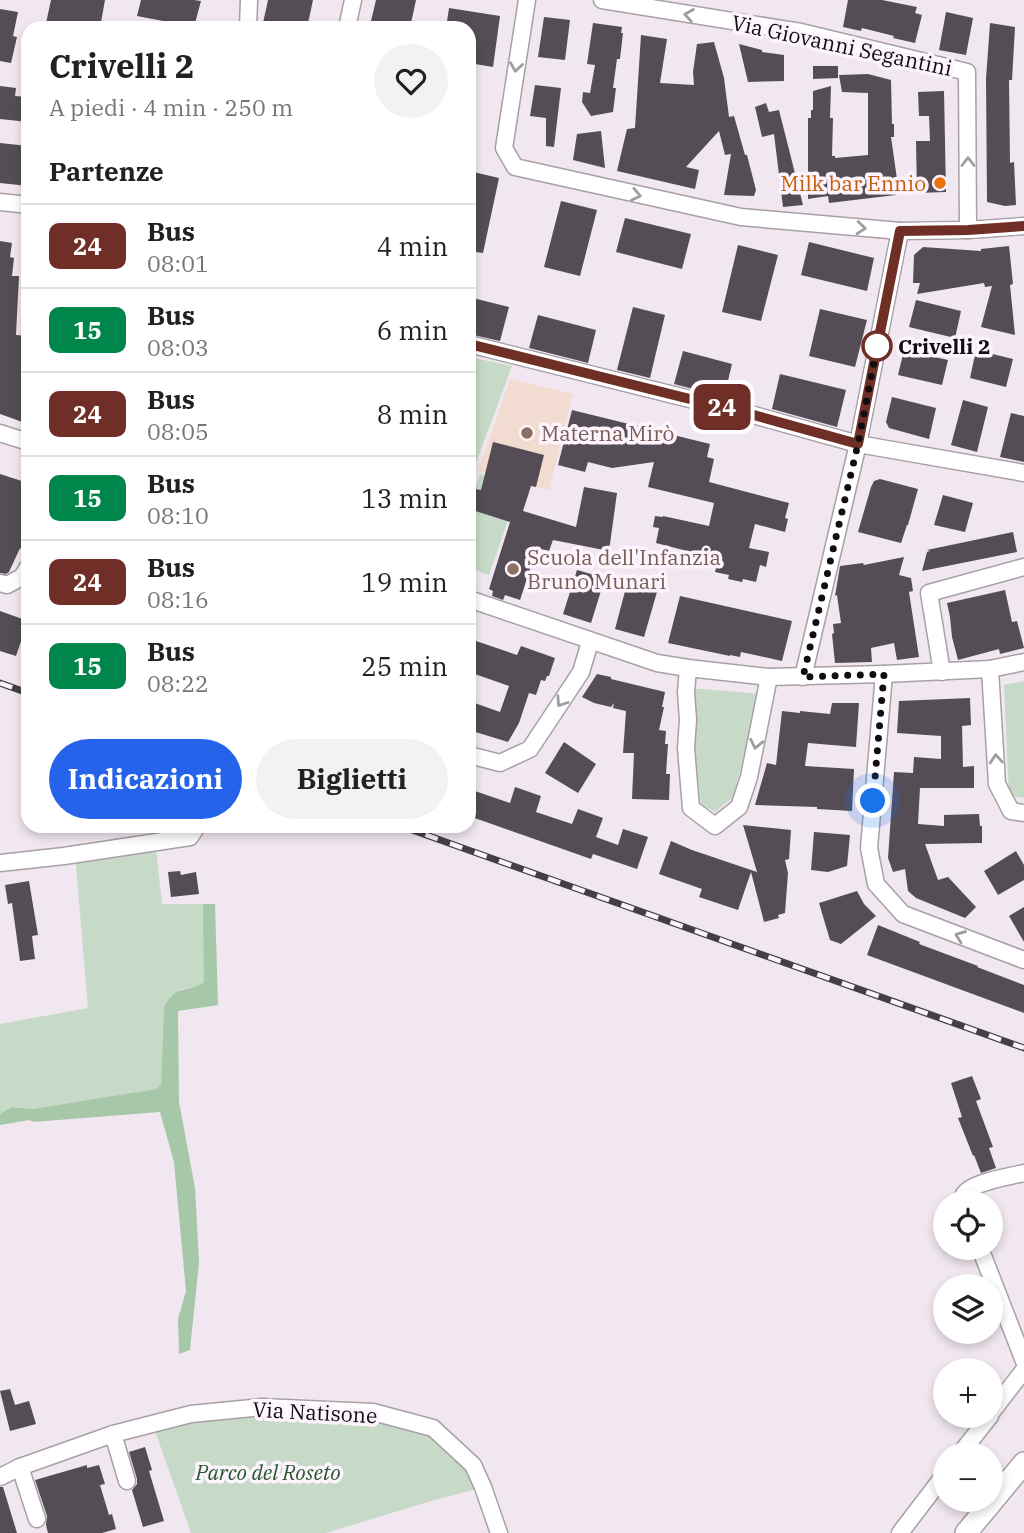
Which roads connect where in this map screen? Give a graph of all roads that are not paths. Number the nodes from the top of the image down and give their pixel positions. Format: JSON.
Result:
{"nodes":[{"id":1,"x":249,"y":0,"type":"edge"},
{"id":2,"x":353,"y":0,"type":"edge"},
{"id":3,"x":527,"y":0,"type":"edge"},
{"id":4,"x":602,"y":0,"type":"edge"},
{"id":5,"x":248,"y":21,"type":"edge"},
{"id":6,"x":348,"y":21,"type":"edge"},
{"id":7,"x":0,"y":202,"type":"edge"},
{"id":8,"x":21,"y":204,"type":"edge"},
{"id":9,"x":1024,"y":226,"type":"edge"},
{"id":10,"x":968,"y":230,"type":"junction"},
{"id":11,"x":900,"y":231,"type":"junction"},
{"id":12,"x":476,"y":346,"type":"edge"},
{"id":13,"x":0,"y":433,"type":"edge"},
{"id":14,"x":21,"y":440,"type":"edge"},
{"id":15,"x":858,"y":444,"type":"junction"},
{"id":16,"x":1024,"y":473,"type":"edge"},
{"id":17,"x":1024,"y":567,"type":"edge"},
{"id":18,"x":21,"y":578,"type":"edge"},
{"id":19,"x":0,"y":583,"type":"edge"},
{"id":20,"x":476,"y":602,"type":"edge"},
{"id":21,"x":590,"y":642,"type":"junction"},
{"id":22,"x":1024,"y":662,"type":"edge"},
{"id":23,"x":688,"y":668,"type":"junction"},
{"id":24,"x":990,"y":669,"type":"junction"},
{"id":25,"x":942,"y":672,"type":"junction"},
{"id":26,"x":884,"y":674,"type":"junction"},
{"id":27,"x":769,"y":677,"type":"junction"},
{"id":28,"x":803,"y":677,"type":"junction"},
{"id":29,"x":476,"y":757,"type":"edge"},
{"id":30,"x":1024,"y":813,"type":"edge"},
{"id":31,"x":192,"y":833,"type":"edge"},
{"id":32,"x":0,"y":863,"type":"edge"},
{"id":33,"x":1024,"y":960,"type":"edge"},
{"id":34,"x":1024,"y":1172,"type":"edge"},
{"id":35,"x":967,"y":1190,"type":"edge"},
{"id":36,"x":985,"y":1260,"type":"edge"},
{"id":37,"x":1024,"y":1362,"type":"edge"},
{"id":38,"x":1024,"y":1370,"type":"edge"},
{"id":39,"x":1003,"y":1398,"type":"edge"},
{"id":40,"x":980,"y":1428,"type":"edge"},
{"id":41,"x":113,"y":1434,"type":"junction"},
{"id":42,"x":969,"y":1442,"type":"edge"},
{"id":43,"x":1024,"y":1463,"type":"edge"},
{"id":44,"x":20,"y":1467,"type":"junction"},
{"id":45,"x":0,"y":1477,"type":"edge"},
{"id":46,"x":127,"y":1481,"type":"dead end"},
{"id":47,"x":933,"y":1490,"type":"edge"},
{"id":48,"x":37,"y":1519,"type":"dead end"},
{"id":49,"x":499,"y":1533,"type":"edge"},
{"id":50,"x":900,"y":1533,"type":"edge"},
{"id":51,"x":966,"y":1533,"type":"edge"}],
"edges":[{"from":1,"to":5,"type":"street"},
{"from":2,"to":6,"type":"street"},
{"from":3,"to":11,"type":"street","one_way":true},
{"from":10,"to":4,"type":"street","name":"Via Giovanni Segantini","one_way":true},
{"from":7,"to":8,"type":"street"},
{"from":9,"to":10,"type":"street"},
{"from":10,"to":11,"type":"street"},
{"from":11,"to":15,"type":"street"},
{"from":12,"to":15,"type":"street"},
{"from":13,"to":14,"type":"street"},
{"from":15,"to":16,"type":"street"},
{"from":15,"to":28,"type":"street"},
{"from":17,"to":25,"type":"street"},
{"from":18,"to":19,"type":"street"},
{"from":20,"to":21,"type":"street"},
{"from":21,"to":23,"type":"street"},
{"from":21,"to":29,"type":"street","one_way":true},
{"from":22,"to":24,"type":"street"},
{"from":23,"to":27,"type":"street"},
{"from":27,"to":23,"type":"street","one_way":true},
{"from":24,"to":25,"type":"street"},
{"from":30,"to":24,"type":"street","one_way":true},
{"from":25,"to":26,"type":"street"},
{"from":26,"to":28,"type":"street"},
{"from":33,"to":26,"type":"street","one_way":true},
{"from":27,"to":28,"type":"street"},
{"from":31,"to":32,"type":"street"},
{"from":34,"to":35,"type":"street"},
{"from":36,"to":37,"type":"street"},
{"from":38,"to":39,"type":"street"},
{"from":40,"to":42,"type":"street"},
{"from":41,"to":44,"type":"street","name":"Via Natisone"},
{"from":41,"to":46,"type":"street"},
{"from":41,"to":49,"type":"street","name":"Via Natisone"},
{"from":43,"to":51,"type":"main road"},
{"from":44,"to":45,"type":"street","name":"Via Natisone"},
{"from":44,"to":48,"type":"street"},
{"from":47,"to":50,"type":"street"}]}
